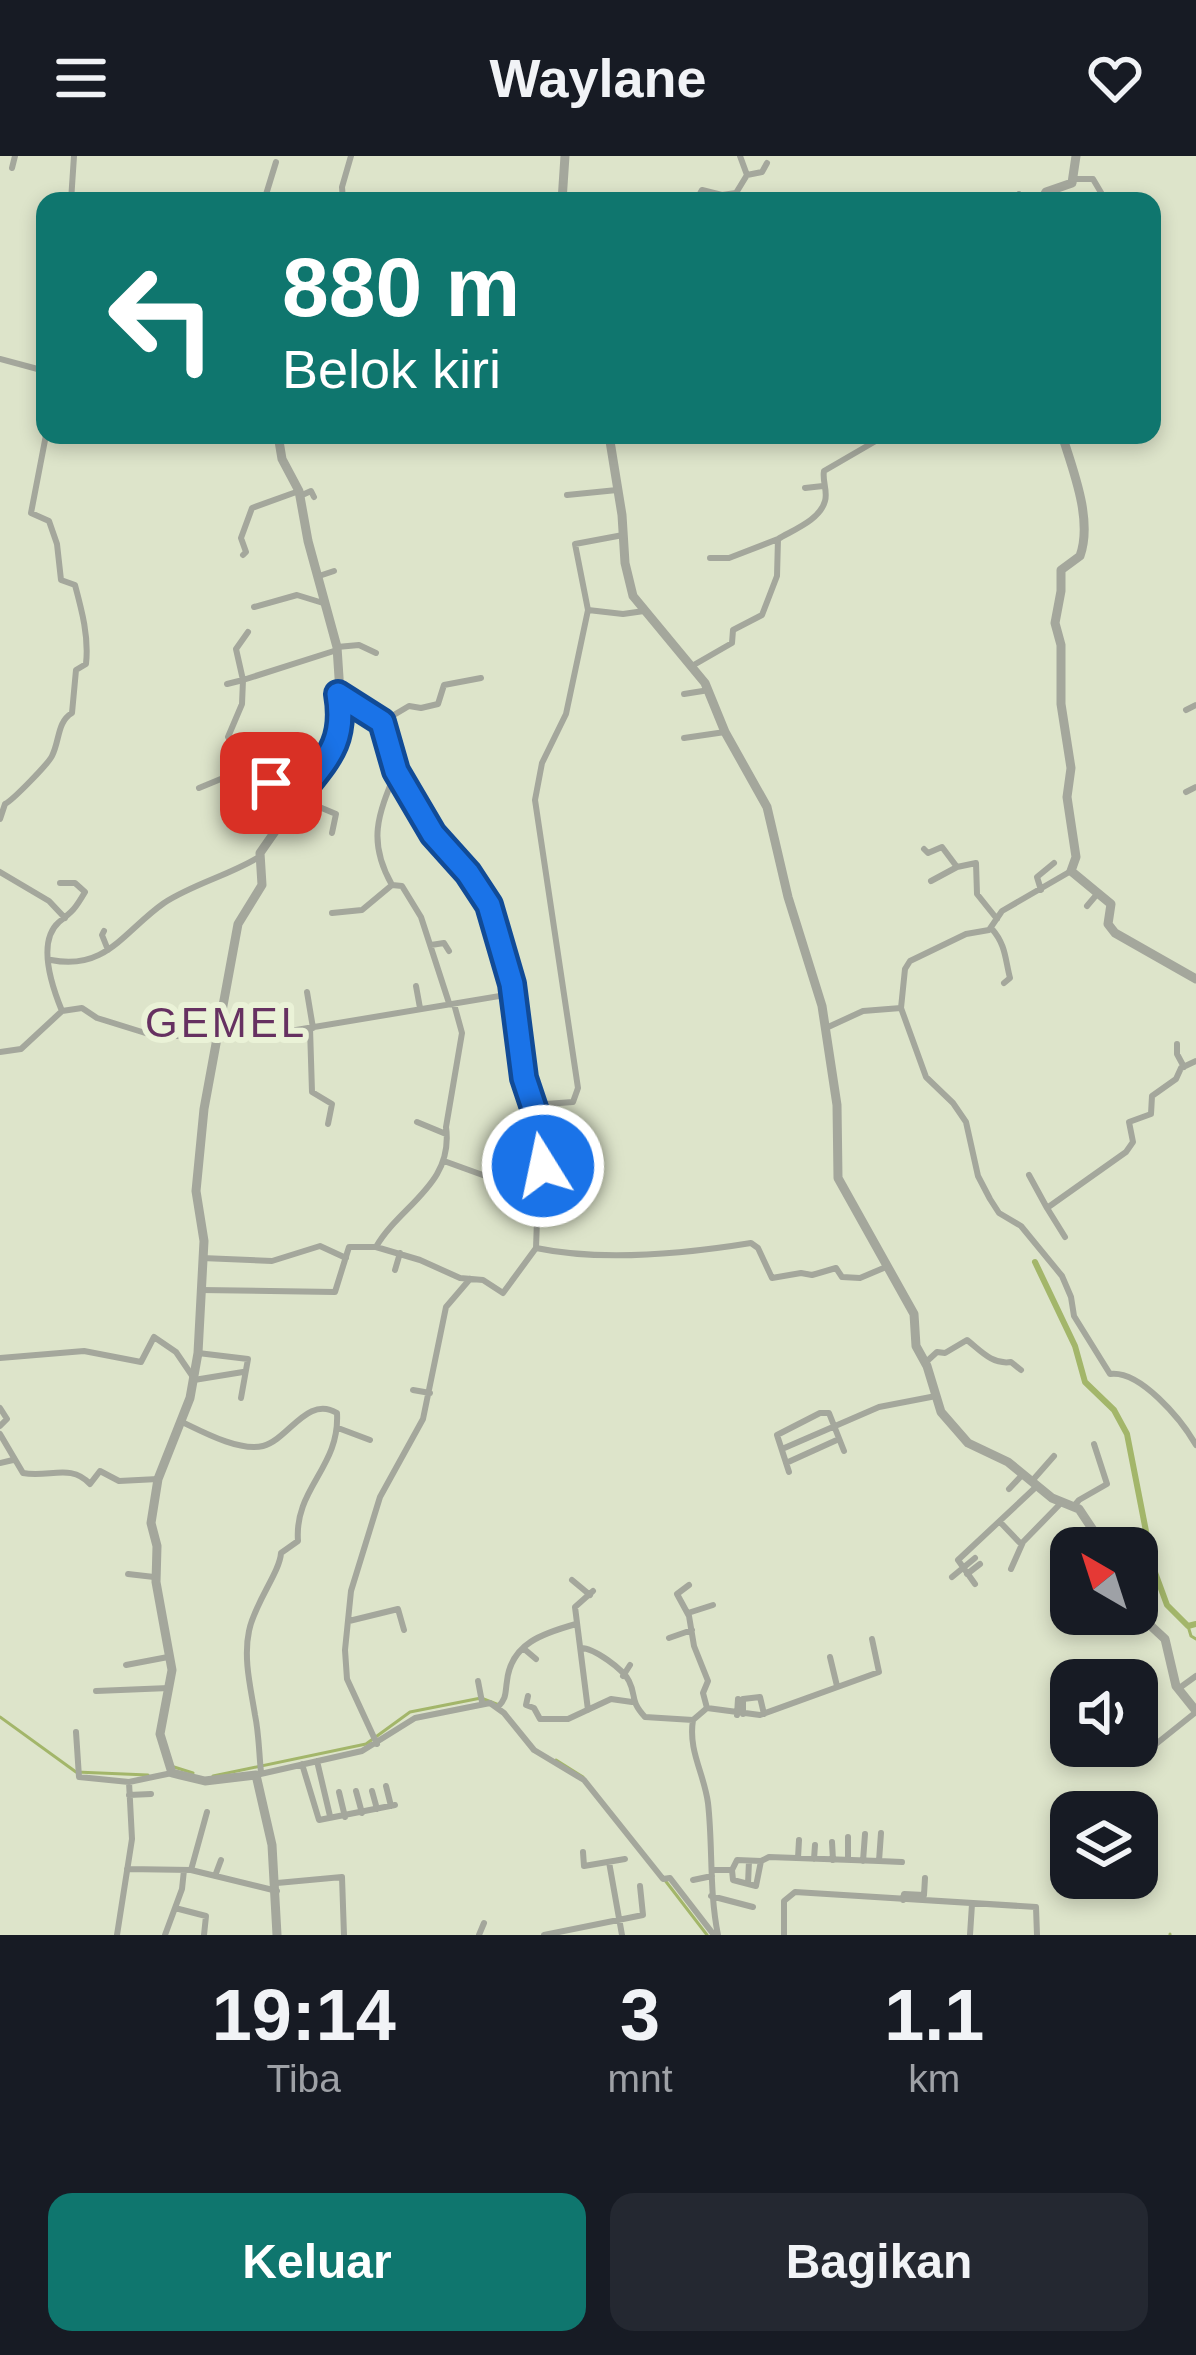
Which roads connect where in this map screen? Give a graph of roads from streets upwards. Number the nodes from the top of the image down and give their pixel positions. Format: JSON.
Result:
{"nodes":[{"id":1,"x":15,"y":156,"type":"edge"},
{"id":2,"x":74,"y":156,"type":"edge"},
{"id":3,"x":351,"y":156,"type":"edge"},
{"id":4,"x":565,"y":156,"type":"edge"},
{"id":5,"x":740,"y":156,"type":"edge"},
{"id":6,"x":1076,"y":156,"type":"edge"},
{"id":7,"x":276,"y":162,"type":"dead end"},
{"id":8,"x":767,"y":164,"type":"dead end"},
{"id":9,"x":12,"y":168,"type":"dead end"},
{"id":10,"x":747,"y":175,"type":"junction"},
{"id":11,"x":1075,"y":178,"type":"junction"},
{"id":12,"x":72,"y":192,"type":"edge"},
{"id":13,"x":267,"y":192,"type":"edge"},
{"id":14,"x":342,"y":192,"type":"edge"},
{"id":15,"x":563,"y":192,"type":"edge"},
{"id":16,"x":737,"y":192,"type":"edge"},
{"id":17,"x":1046,"y":192,"type":"edge"},
{"id":18,"x":1101,"y":192,"type":"edge"},
{"id":19,"x":0,"y":358,"type":"edge"},
{"id":20,"x":36,"y":368,"type":"edge"},
{"id":21,"x":44,"y":444,"type":"edge"},
{"id":22,"x":280,"y":444,"type":"edge"},
{"id":23,"x":611,"y":444,"type":"edge"},
{"id":24,"x":871,"y":444,"type":"edge"},
{"id":25,"x":1065,"y":444,"type":"edge"},
{"id":26,"x":823,"y":486,"type":"junction"},
{"id":27,"x":805,"y":488,"type":"dead end"},
{"id":28,"x":619,"y":489,"type":"junction"},
{"id":29,"x":299,"y":494,"type":"junction"},
{"id":30,"x":567,"y":495,"type":"dead end"},
{"id":31,"x":314,"y":497,"type":"dead end"},
{"id":32,"x":622,"y":536,"type":"junction"},
{"id":33,"x":778,"y":539,"type":"junction"},
{"id":34,"x":243,"y":555,"type":"dead end"},
{"id":35,"x":710,"y":558,"type":"dead end"},
{"id":36,"x":334,"y":571,"type":"dead end"},
{"id":37,"x":319,"y":576,"type":"junction"},
{"id":38,"x":326,"y":603,"type":"junction"},
{"id":39,"x":254,"y":607,"type":"dead end"},
{"id":40,"x":588,"y":610,"type":"junction"},
{"id":41,"x":644,"y":611,"type":"junction"},
{"id":42,"x":248,"y":632,"type":"dead end"},
{"id":43,"x":337,"y":649,"type":"junction"},
{"id":44,"x":376,"y":653,"type":"dead end"},
{"id":45,"x":692,"y":666,"type":"junction"},
{"id":46,"x":481,"y":678,"type":"dead end"},
{"id":47,"x":243,"y":680,"type":"junction"},
{"id":48,"x":226,"y":684,"type":"dead end"},
{"id":49,"x":709,"y":690,"type":"junction"},
{"id":50,"x":338,"y":694,"type":"junction"},
{"id":51,"x":684,"y":694,"type":"dead end"},
{"id":52,"x":1196,"y":705,"type":"edge"},
{"id":53,"x":1186,"y":710,"type":"dead end"},
{"id":54,"x":382,"y":722,"type":"junction"},
{"id":55,"x":724,"y":732,"type":"junction"},
{"id":56,"x":684,"y":738,"type":"dead end"},
{"id":57,"x":245,"y":770,"type":"junction"},
{"id":58,"x":396,"y":771,"type":"junction"},
{"id":59,"x":1196,"y":787,"type":"edge"},
{"id":60,"x":199,"y":788,"type":"dead end"},
{"id":61,"x":1186,"y":792,"type":"dead end"},
{"id":62,"x":300,"y":794,"type":"junction"},
{"id":63,"x":0,"y":819,"type":"edge"},
{"id":64,"x":332,"y":833,"type":"dead end"},
{"id":65,"x":924,"y":849,"type":"dead end"},
{"id":66,"x":260,"y":857,"type":"junction"},
{"id":67,"x":1054,"y":863,"type":"dead end"},
{"id":68,"x":957,"y":867,"type":"junction"},
{"id":69,"x":1071,"y":871,"type":"junction"},
{"id":70,"x":0,"y":872,"type":"edge"},
{"id":71,"x":931,"y":881,"type":"dead end"},
{"id":72,"x":60,"y":883,"type":"dead end"},
{"id":73,"x":392,"y":885,"type":"junction"},
{"id":74,"x":1041,"y":890,"type":"junction"},
{"id":75,"x":1098,"y":893,"type":"junction"},
{"id":76,"x":1087,"y":906,"type":"dead end"},
{"id":77,"x":332,"y":913,"type":"dead end"},
{"id":78,"x":66,"y":919,"type":"junction"},
{"id":79,"x":997,"y":919,"type":"junction"},
{"id":80,"x":992,"y":929,"type":"junction"},
{"id":81,"x":104,"y":931,"type":"dead end"},
{"id":82,"x":430,"y":945,"type":"junction"},
{"id":83,"x":108,"y":950,"type":"junction"},
{"id":84,"x":449,"y":951,"type":"dead end"},
{"id":85,"x":51,"y":960,"type":"junction"},
{"id":86,"x":1196,"y":979,"type":"edge"},
{"id":87,"x":1004,"y":983,"type":"dead end"},
{"id":88,"x":416,"y":986,"type":"dead end"},
{"id":89,"x":307,"y":992,"type":"dead end"},
{"id":90,"x":512,"y":994,"type":"junction"},
{"id":91,"x":451,"y":1003,"type":"junction"},
{"id":92,"x":420,"y":1008,"type":"junction"},
{"id":93,"x":901,"y":1008,"type":"junction"},
{"id":94,"x":62,"y":1011,"type":"junction"},
{"id":95,"x":235,"y":1022,"type":"dead end"},
{"id":96,"x":329,"y":1024,"type":"junction"},
{"id":97,"x":313,"y":1028,"type":"junction"},
{"id":98,"x":826,"y":1028,"type":"junction"},
{"id":99,"x":220,"y":1035,"type":"junction"},
{"id":100,"x":330,"y":1035,"type":"dead end"},
{"id":101,"x":246,"y":1036,"type":"junction"},
{"id":102,"x":320,"y":1039,"type":"dead end"},
{"id":103,"x":1177,"y":1044,"type":"dead end"},
{"id":104,"x":0,"y":1052,"type":"edge"},
{"id":105,"x":1196,"y":1061,"type":"edge"},
{"id":106,"x":1184,"y":1067,"type":"junction"},
{"id":107,"x":532,"y":1105,"type":"junction"},
{"id":108,"x":417,"y":1122,"type":"dead end"},
{"id":109,"x":328,"y":1124,"type":"dead end"},
{"id":110,"x":839,"y":1133,"type":"junction"},
{"id":111,"x":446,"y":1134,"type":"junction"},
{"id":112,"x":826,"y":1137,"type":"dead end"},
{"id":113,"x":444,"y":1162,"type":"junction"},
{"id":114,"x":1029,"y":1175,"type":"dead end"},
{"id":115,"x":538,"y":1195,"type":"junction"},
{"id":116,"x":1047,"y":1208,"type":"junction"},
{"id":117,"x":1065,"y":1237,"type":"dead end"},
{"id":118,"x":376,"y":1247,"type":"junction"},
{"id":119,"x":536,"y":1248,"type":"junction"},
{"id":120,"x":400,"y":1253,"type":"junction"},
{"id":121,"x":202,"y":1258,"type":"junction"},
{"id":122,"x":346,"y":1258,"type":"junction"},
{"id":123,"x":886,"y":1268,"type":"junction"},
{"id":124,"x":395,"y":1270,"type":"dead end"},
{"id":125,"x":470,"y":1279,"type":"junction"},
{"id":126,"x":201,"y":1290,"type":"junction"},
{"id":127,"x":198,"y":1353,"type":"junction"},
{"id":128,"x":0,"y":1358,"type":"edge"},
{"id":129,"x":925,"y":1363,"type":"junction"},
{"id":130,"x":1022,"y":1370,"type":"dead end"},
{"id":131,"x":243,"y":1372,"type":"junction"},
{"id":132,"x":194,"y":1379,"type":"junction"},
{"id":133,"x":412,"y":1390,"type":"dead end"},
{"id":134,"x":430,"y":1393,"type":"junction"},
{"id":135,"x":936,"y":1396,"type":"junction"},
{"id":136,"x":241,"y":1398,"type":"dead end"},
{"id":137,"x":907,"y":1400,"type":"junction"},
{"id":138,"x":171,"y":1406,"type":"dead end"},
{"id":139,"x":0,"y":1408,"type":"edge"},
{"id":140,"x":909,"y":1414,"type":"dead end"},
{"id":141,"x":182,"y":1416,"type":"junction"},
{"id":142,"x":835,"y":1425,"type":"junction"},
{"id":143,"x":338,"y":1428,"type":"junction"},
{"id":144,"x":0,"y":1430,"type":"edge"},
{"id":145,"x":839,"y":1439,"type":"junction"},
{"id":146,"x":370,"y":1440,"type":"dead end"},
{"id":147,"x":1094,"y":1444,"type":"dead end"},
{"id":148,"x":1196,"y":1445,"type":"edge"},
{"id":149,"x":782,"y":1449,"type":"junction"},
{"id":150,"x":844,"y":1451,"type":"dead end"},
{"id":151,"x":1054,"y":1456,"type":"dead end"},
{"id":152,"x":13,"y":1460,"type":"junction"},
{"id":153,"x":0,"y":1462,"type":"edge"},
{"id":154,"x":158,"y":1479,"type":"junction"},
{"id":155,"x":1031,"y":1480,"type":"junction"},
{"id":156,"x":1009,"y":1489,"type":"dead end"},
{"id":157,"x":1062,"y":1502,"type":"junction"},
{"id":158,"x":1074,"y":1506,"type":"junction"},
{"id":159,"x":1000,"y":1522,"type":"junction"},
{"id":160,"x":1090,"y":1527,"type":"edge"},
{"id":161,"x":1021,"y":1544,"type":"junction"},
{"id":162,"x":977,"y":1561,"type":"dead end"},
{"id":163,"x":1011,"y":1569,"type":"dead end"},
{"id":164,"x":965,"y":1571,"type":"junction"},
{"id":165,"x":128,"y":1574,"type":"dead end"},
{"id":166,"x":155,"y":1577,"type":"junction"},
{"id":167,"x":952,"y":1577,"type":"dead end"},
{"id":168,"x":572,"y":1580,"type":"dead end"},
{"id":169,"x":975,"y":1584,"type":"dead end"},
{"id":170,"x":689,"y":1585,"type":"dead end"},
{"id":171,"x":713,"y":1606,"type":"dead end"},
{"id":172,"x":688,"y":1613,"type":"junction"},
{"id":173,"x":349,"y":1621,"type":"junction"},
{"id":174,"x":576,"y":1624,"type":"junction"},
{"id":175,"x":404,"y":1630,"type":"dead end"},
{"id":176,"x":692,"y":1630,"type":"junction"},
{"id":177,"x":1158,"y":1633,"type":"edge"},
{"id":178,"x":669,"y":1638,"type":"dead end"},
{"id":179,"x":872,"y":1639,"type":"dead end"},
{"id":180,"x":523,"y":1648,"type":"junction"},
{"id":181,"x":581,"y":1648,"type":"junction"},
{"id":182,"x":169,"y":1657,"type":"junction"},
{"id":183,"x":830,"y":1657,"type":"dead end"},
{"id":184,"x":536,"y":1659,"type":"dead end"},
{"id":185,"x":126,"y":1665,"type":"dead end"},
{"id":186,"x":630,"y":1665,"type":"dead end"},
{"id":187,"x":622,"y":1676,"type":"junction"},
{"id":188,"x":1196,"y":1676,"type":"edge"},
{"id":189,"x":478,"y":1681,"type":"dead end"},
{"id":190,"x":836,"y":1686,"type":"junction"},
{"id":191,"x":169,"y":1688,"type":"junction"},
{"id":192,"x":1178,"y":1689,"type":"junction"},
{"id":193,"x":96,"y":1691,"type":"dead end"},
{"id":194,"x":528,"y":1696,"type":"dead end"},
{"id":195,"x":482,"y":1699,"type":"junction"},
{"id":196,"x":741,"y":1699,"type":"junction"},
{"id":197,"x":645,"y":1702,"type":"dead end"},
{"id":198,"x":633,"y":1703,"type":"junction"},
{"id":199,"x":499,"y":1706,"type":"junction"},
{"id":200,"x":706,"y":1708,"type":"junction"},
{"id":201,"x":588,"y":1710,"type":"junction"},
{"id":202,"x":1196,"y":1712,"type":"edge"},
{"id":203,"x":764,"y":1714,"type":"junction"},
{"id":204,"x":740,"y":1715,"type":"junction"},
{"id":205,"x":754,"y":1716,"type":"junction"},
{"id":206,"x":693,"y":1720,"type":"junction"},
{"id":207,"x":76,"y":1732,"type":"dead end"},
{"id":208,"x":375,"y":1741,"type":"junction"},
{"id":209,"x":1158,"y":1742,"type":"edge"},
{"id":210,"x":316,"y":1761,"type":"junction"},
{"id":211,"x":302,"y":1764,"type":"junction"},
{"id":212,"x":171,"y":1770,"type":"junction"},
{"id":213,"x":259,"y":1771,"type":"junction"},
{"id":214,"x":129,"y":1782,"type":"junction"},
{"id":215,"x":386,"y":1786,"type":"dead end"},
{"id":216,"x":356,"y":1791,"type":"dead end"},
{"id":217,"x":372,"y":1791,"type":"dead end"},
{"id":218,"x":339,"y":1792,"type":"dead end"},
{"id":219,"x":151,"y":1794,"type":"dead end"},
{"id":220,"x":129,"y":1795,"type":"junction"},
{"id":221,"x":377,"y":1809,"type":"junction"},
{"id":222,"x":207,"y":1812,"type":"dead end"},
{"id":223,"x":362,"y":1813,"type":"junction"},
{"id":224,"x":330,"y":1816,"type":"junction"},
{"id":225,"x":345,"y":1816,"type":"junction"},
{"id":226,"x":881,"y":1833,"type":"dead end"},
{"id":227,"x":865,"y":1834,"type":"dead end"},
{"id":228,"x":848,"y":1837,"type":"dead end"},
{"id":229,"x":799,"y":1840,"type":"dead end"},
{"id":230,"x":832,"y":1842,"type":"dead end"},
{"id":231,"x":815,"y":1846,"type":"dead end"},
{"id":232,"x":583,"y":1852,"type":"dead end"},
{"id":233,"x":798,"y":1858,"type":"junction"},
{"id":234,"x":625,"y":1859,"type":"dead end"},
{"id":235,"x":814,"y":1859,"type":"junction"},
{"id":236,"x":221,"y":1860,"type":"dead end"},
{"id":237,"x":832,"y":1860,"type":"junction"},
{"id":238,"x":848,"y":1860,"type":"junction"},
{"id":239,"x":749,"y":1861,"type":"junction"},
{"id":240,"x":761,"y":1861,"type":"junction"},
{"id":241,"x":863,"y":1861,"type":"junction"},
{"id":242,"x":879,"y":1861,"type":"junction"},
{"id":243,"x":609,"y":1862,"type":"junction"},
{"id":244,"x":902,"y":1862,"type":"dead end"},
{"id":245,"x":127,"y":1869,"type":"junction"},
{"id":246,"x":187,"y":1870,"type":"junction"},
{"id":247,"x":732,"y":1870,"type":"junction"},
{"id":248,"x":712,"y":1873,"type":"junction"},
{"id":249,"x":215,"y":1876,"type":"junction"},
{"id":250,"x":925,"y":1878,"type":"dead end"},
{"id":251,"x":693,"y":1880,"type":"dead end"},
{"id":252,"x":748,"y":1884,"type":"junction"},
{"id":253,"x":640,"y":1886,"type":"dead end"},
{"id":254,"x":277,"y":1887,"type":"junction"},
{"id":255,"x":711,"y":1896,"type":"junction"},
{"id":256,"x":903,"y":1900,"type":"junction"},
{"id":257,"x":971,"y":1904,"type":"junction"},
{"id":258,"x":753,"y":1906,"type":"dead end"},
{"id":259,"x":175,"y":1909,"type":"junction"},
{"id":260,"x":619,"y":1921,"type":"junction"},
{"id":261,"x":484,"y":1923,"type":"dead end"},
{"id":262,"x":117,"y":1935,"type":"edge"},
{"id":263,"x":165,"y":1935,"type":"edge"},
{"id":264,"x":204,"y":1935,"type":"edge"},
{"id":265,"x":277,"y":1935,"type":"edge"},
{"id":266,"x":344,"y":1935,"type":"edge"},
{"id":267,"x":479,"y":1935,"type":"edge"},
{"id":268,"x":544,"y":1935,"type":"edge"},
{"id":269,"x":622,"y":1935,"type":"edge"},
{"id":270,"x":716,"y":1935,"type":"edge"},
{"id":271,"x":784,"y":1935,"type":"edge"},
{"id":272,"x":970,"y":1935,"type":"edge"},
{"id":273,"x":1037,"y":1935,"type":"edge"}],
"edges":[{"from":1,"to":9,"type":"street"},
{"from":2,"to":12,"type":"street"},
{"from":3,"to":14,"type":"street"},
{"from":4,"to":15,"type":"street"},
{"from":5,"to":10,"type":"street"},
{"from":6,"to":11,"type":"street"},
{"from":7,"to":13,"type":"street"},
{"from":8,"to":10,"type":"street"},
{"from":10,"to":16,"type":"street"},
{"from":11,"to":17,"type":"street"},
{"from":11,"to":18,"type":"street"},
{"from":19,"to":20,"type":"street"},
{"from":21,"to":63,"type":"street"},
{"from":22,"to":29,"type":"street"},
{"from":23,"to":28,"type":"street"},
{"from":24,"to":26,"type":"street"},
{"from":25,"to":69,"type":"street"},
{"from":26,"to":27,"type":"street"},
{"from":26,"to":33,"type":"street"},
{"from":28,"to":30,"type":"street"},
{"from":28,"to":32,"type":"street"},
{"from":29,"to":31,"type":"street"},
{"from":29,"to":34,"type":"street"},
{"from":29,"to":37,"type":"street"},
{"from":32,"to":40,"type":"street"},
{"from":32,"to":41,"type":"street"},
{"from":33,"to":35,"type":"street"},
{"from":33,"to":45,"type":"street"},
{"from":36,"to":37,"type":"street"},
{"from":37,"to":38,"type":"street"},
{"from":38,"to":39,"type":"street"},
{"from":38,"to":43,"type":"street"},
{"from":40,"to":41,"type":"street"},
{"from":40,"to":107,"type":"street"},
{"from":41,"to":45,"type":"street"},
{"from":42,"to":47,"type":"street"},
{"from":43,"to":44,"type":"street"},
{"from":43,"to":47,"type":"street"},
{"from":43,"to":50,"type":"street"},
{"from":45,"to":49,"type":"street"},
{"from":46,"to":54,"type":"street"},
{"from":47,"to":48,"type":"street"},
{"from":47,"to":57,"type":"street"},
{"from":49,"to":51,"type":"street"},
{"from":49,"to":55,"type":"street"},
{"from":50,"to":54,"type":"street"},
{"from":50,"to":62,"type":"street"},
{"from":52,"to":53,"type":"street"},
{"from":54,"to":58,"type":"street"},
{"from":55,"to":56,"type":"street"},
{"from":55,"to":98,"type":"street"},
{"from":57,"to":60,"type":"street"},
{"from":57,"to":62,"type":"street"},
{"from":58,"to":73,"type":"street"},
{"from":58,"to":90,"type":"street"},
{"from":59,"to":61,"type":"street"},
{"from":62,"to":64,"type":"street"},
{"from":62,"to":66,"type":"street"},
{"from":65,"to":68,"type":"street"},
{"from":66,"to":83,"type":"street"},
{"from":66,"to":99,"type":"street"},
{"from":67,"to":74,"type":"street"},
{"from":68,"to":71,"type":"street"},
{"from":68,"to":79,"type":"street"},
{"from":69,"to":74,"type":"street"},
{"from":69,"to":75,"type":"street"},
{"from":70,"to":78,"type":"street"},
{"from":72,"to":78,"type":"street"},
{"from":73,"to":77,"type":"street"},
{"from":73,"to":82,"type":"street"},
{"from":74,"to":79,"type":"street"},
{"from":75,"to":76,"type":"street"},
{"from":75,"to":86,"type":"street"},
{"from":78,"to":85,"type":"street"},
{"from":79,"to":80,"type":"street"},
{"from":80,"to":87,"type":"street"},
{"from":80,"to":93,"type":"street"},
{"from":81,"to":83,"type":"street"},
{"from":82,"to":84,"type":"street"},
{"from":82,"to":91,"type":"street"},
{"from":83,"to":85,"type":"street"},
{"from":85,"to":94,"type":"street"},
{"from":88,"to":92,"type":"street"},
{"from":89,"to":97,"type":"street"},
{"from":90,"to":91,"type":"street"},
{"from":90,"to":107,"type":"street"},
{"from":91,"to":92,"type":"street"},
{"from":91,"to":111,"type":"street"},
{"from":92,"to":96,"type":"street"},
{"from":93,"to":98,"type":"street"},
{"from":93,"to":148,"type":"street"},
{"from":94,"to":99,"type":"street"},
{"from":94,"to":104,"type":"street"},
{"from":95,"to":101,"type":"street"},
{"from":96,"to":97,"type":"street"},
{"from":96,"to":100,"type":"street"},
{"from":97,"to":101,"type":"street"},
{"from":97,"to":102,"type":"street"},
{"from":97,"to":109,"type":"street"},
{"from":98,"to":110,"type":"street"},
{"from":99,"to":101,"type":"street"},
{"from":99,"to":121,"type":"street"},
{"from":103,"to":106,"type":"street"},
{"from":105,"to":106,"type":"street"},
{"from":106,"to":116,"type":"street"},
{"from":107,"to":115,"type":"street"},
{"from":108,"to":111,"type":"street"},
{"from":110,"to":112,"type":"street"},
{"from":110,"to":123,"type":"street"},
{"from":111,"to":113,"type":"street"},
{"from":113,"to":115,"type":"street"},
{"from":113,"to":118,"type":"street"},
{"from":114,"to":116,"type":"street"},
{"from":115,"to":119,"type":"street"},
{"from":116,"to":117,"type":"street"},
{"from":118,"to":120,"type":"street"},
{"from":118,"to":122,"type":"street"},
{"from":119,"to":123,"type":"street"},
{"from":119,"to":125,"type":"street"},
{"from":120,"to":124,"type":"street"},
{"from":120,"to":125,"type":"street"},
{"from":121,"to":122,"type":"street"},
{"from":121,"to":126,"type":"street"},
{"from":122,"to":126,"type":"street"},
{"from":123,"to":129,"type":"street"},
{"from":125,"to":134,"type":"street"},
{"from":126,"to":127,"type":"street"},
{"from":127,"to":131,"type":"street"},
{"from":127,"to":132,"type":"street"},
{"from":128,"to":132,"type":"street"},
{"from":129,"to":130,"type":"street"},
{"from":129,"to":135,"type":"street"},
{"from":131,"to":132,"type":"street"},
{"from":131,"to":136,"type":"street"},
{"from":132,"to":141,"type":"street"},
{"from":133,"to":134,"type":"street"},
{"from":134,"to":173,"type":"street"},
{"from":135,"to":137,"type":"street"},
{"from":135,"to":155,"type":"street"},
{"from":137,"to":140,"type":"street"},
{"from":137,"to":142,"type":"street"},
{"from":138,"to":141,"type":"street"},
{"from":139,"to":144,"type":"street"},
{"from":141,"to":143,"type":"street"},
{"from":141,"to":154,"type":"street"},
{"from":142,"to":145,"type":"street"},
{"from":142,"to":149,"type":"street"},
{"from":142,"to":149,"type":"street"},
{"from":143,"to":146,"type":"street"},
{"from":143,"to":213,"type":"street"},
{"from":144,"to":152,"type":"street"},
{"from":145,"to":149,"type":"street"},
{"from":145,"to":150,"type":"street"},
{"from":147,"to":158,"type":"street"},
{"from":151,"to":155,"type":"street"},
{"from":152,"to":153,"type":"street"},
{"from":152,"to":154,"type":"street"},
{"from":154,"to":166,"type":"street"},
{"from":155,"to":156,"type":"street"},
{"from":155,"to":157,"type":"street"},
{"from":155,"to":159,"type":"street"},
{"from":157,"to":158,"type":"street"},
{"from":157,"to":161,"type":"street"},
{"from":158,"to":160,"type":"street"},
{"from":159,"to":161,"type":"street"},
{"from":159,"to":164,"type":"street"},
{"from":161,"to":163,"type":"street"},
{"from":162,"to":164,"type":"street"},
{"from":164,"to":167,"type":"street"},
{"from":164,"to":169,"type":"street"},
{"from":165,"to":166,"type":"street"},
{"from":166,"to":182,"type":"street"},
{"from":168,"to":174,"type":"street"},
{"from":170,"to":172,"type":"street"},
{"from":171,"to":172,"type":"street"},
{"from":172,"to":176,"type":"street"},
{"from":173,"to":175,"type":"street"},
{"from":173,"to":208,"type":"street"},
{"from":174,"to":180,"type":"street"},
{"from":174,"to":181,"type":"street"},
{"from":176,"to":178,"type":"street"},
{"from":176,"to":200,"type":"street"},
{"from":177,"to":192,"type":"street"},
{"from":179,"to":190,"type":"street"},
{"from":180,"to":184,"type":"street"},
{"from":180,"to":199,"type":"street"},
{"from":181,"to":187,"type":"street"},
{"from":181,"to":201,"type":"street"},
{"from":182,"to":185,"type":"street"},
{"from":182,"to":191,"type":"street"},
{"from":183,"to":190,"type":"street"},
{"from":186,"to":187,"type":"street"},
{"from":187,"to":198,"type":"street"},
{"from":188,"to":192,"type":"street"},
{"from":189,"to":195,"type":"street"},
{"from":190,"to":203,"type":"street"},
{"from":191,"to":193,"type":"street"},
{"from":191,"to":212,"type":"street"},
{"from":192,"to":202,"type":"street"},
{"from":194,"to":201,"type":"street"},
{"from":195,"to":199,"type":"street"},
{"from":195,"to":208,"type":"street"},
{"from":196,"to":203,"type":"street"},
{"from":196,"to":204,"type":"street"},
{"from":196,"to":205,"type":"street"},
{"from":197,"to":198,"type":"street"},
{"from":198,"to":201,"type":"street"},
{"from":198,"to":206,"type":"street"},
{"from":199,"to":270,"type":"street"},
{"from":200,"to":204,"type":"street"},
{"from":200,"to":206,"type":"street"},
{"from":202,"to":209,"type":"street"},
{"from":203,"to":205,"type":"street"},
{"from":204,"to":205,"type":"street"},
{"from":206,"to":248,"type":"street"},
{"from":207,"to":214,"type":"street"},
{"from":208,"to":210,"type":"street"},
{"from":210,"to":211,"type":"street"},
{"from":210,"to":224,"type":"street"},
{"from":211,"to":213,"type":"street"},
{"from":211,"to":224,"type":"street"},
{"from":212,"to":213,"type":"street"},
{"from":212,"to":214,"type":"street"},
{"from":213,"to":254,"type":"street"},
{"from":214,"to":220,"type":"street"},
{"from":215,"to":221,"type":"street"},
{"from":216,"to":223,"type":"street"},
{"from":217,"to":221,"type":"street"},
{"from":218,"to":225,"type":"street"},
{"from":219,"to":220,"type":"street"},
{"from":220,"to":245,"type":"street"},
{"from":221,"to":223,"type":"street"},
{"from":222,"to":246,"type":"street"},
{"from":223,"to":225,"type":"street"},
{"from":224,"to":225,"type":"street"},
{"from":226,"to":242,"type":"street"},
{"from":227,"to":241,"type":"street"},
{"from":228,"to":238,"type":"street"},
{"from":229,"to":233,"type":"street"},
{"from":230,"to":237,"type":"street"},
{"from":231,"to":235,"type":"street"},
{"from":232,"to":243,"type":"street"},
{"from":233,"to":235,"type":"street"},
{"from":233,"to":240,"type":"street"},
{"from":234,"to":243,"type":"street"},
{"from":235,"to":237,"type":"street"},
{"from":236,"to":249,"type":"street"},
{"from":237,"to":238,"type":"street"},
{"from":238,"to":241,"type":"street"},
{"from":239,"to":240,"type":"street"},
{"from":239,"to":247,"type":"street"},
{"from":239,"to":252,"type":"street"},
{"from":240,"to":252,"type":"street"},
{"from":241,"to":242,"type":"street"},
{"from":242,"to":244,"type":"street"},
{"from":243,"to":260,"type":"street"},
{"from":245,"to":246,"type":"street"},
{"from":245,"to":262,"type":"street"},
{"from":246,"to":249,"type":"street"},
{"from":246,"to":259,"type":"street"},
{"from":247,"to":248,"type":"street"},
{"from":247,"to":252,"type":"street"},
{"from":248,"to":251,"type":"street"},
{"from":248,"to":255,"type":"street"},
{"from":249,"to":254,"type":"street"},
{"from":250,"to":256,"type":"street"},
{"from":253,"to":260,"type":"street"},
{"from":254,"to":265,"type":"street"},
{"from":254,"to":266,"type":"street"},
{"from":255,"to":258,"type":"street"},
{"from":255,"to":270,"type":"street"},
{"from":256,"to":257,"type":"street"},
{"from":256,"to":271,"type":"street"},
{"from":257,"to":272,"type":"street"},
{"from":257,"to":273,"type":"street"},
{"from":259,"to":263,"type":"street"},
{"from":259,"to":264,"type":"street"},
{"from":260,"to":268,"type":"street"},
{"from":260,"to":269,"type":"street"},
{"from":261,"to":267,"type":"street"}]}
